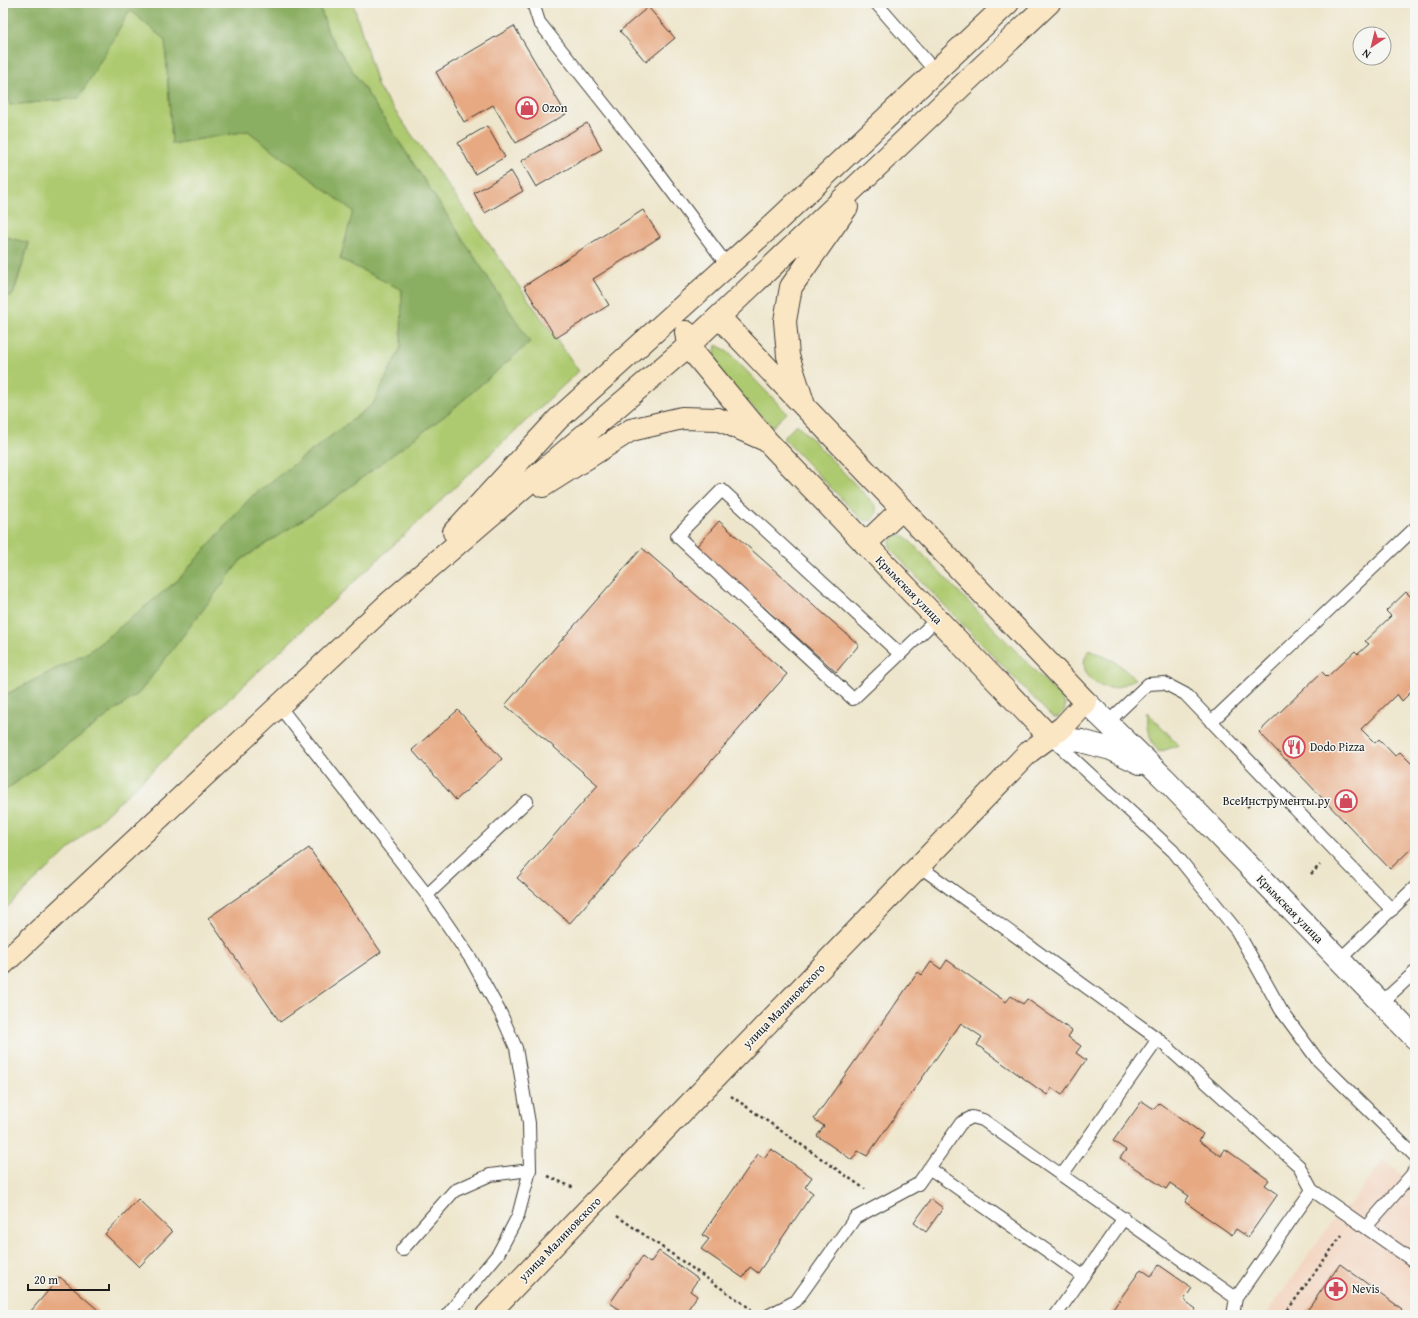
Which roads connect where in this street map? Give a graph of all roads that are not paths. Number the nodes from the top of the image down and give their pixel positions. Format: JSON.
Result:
{"nodes":[{"id":1,"x":533,"y":3,"type":"edge"},
{"id":2,"x":876,"y":3,"type":"edge"},
{"id":3,"x":1008,"y":3,"type":"edge"},
{"id":4,"x":1049,"y":3,"type":"edge"},
{"id":5,"x":936,"y":71,"type":"junction"},
{"id":6,"x":877,"y":165,"type":"junction"},
{"id":7,"x":727,"y":265,"type":"junction"},
{"id":8,"x":683,"y":306,"type":"junction"},
{"id":9,"x":719,"y":317,"type":"junction"},
{"id":10,"x":688,"y":346,"type":"junction"},
{"id":11,"x":804,"y":407,"type":"junction"},
{"id":12,"x":767,"y":441,"type":"junction"},
{"id":13,"x":902,"y":509,"type":"junction"},
{"id":14,"x":1415,"y":528,"type":"edge"},
{"id":15,"x":471,"y":533,"type":"junction"},
{"id":16,"x":865,"y":544,"type":"junction"},
{"id":17,"x":391,"y":601,"type":"junction"},
{"id":18,"x":937,"y":619,"type":"junction"},
{"id":19,"x":900,"y":654,"type":"junction"},
{"id":20,"x":1086,"y":702,"type":"junction"},
{"id":21,"x":279,"y":706,"type":"junction"},
{"id":22,"x":1211,"y":722,"type":"junction"},
{"id":23,"x":1107,"y":723,"type":"junction"},
{"id":24,"x":1050,"y":737,"type":"junction"},
{"id":25,"x":1166,"y":780,"type":"junction"},
{"id":26,"x":527,"y":801,"type":"dead end"},
{"id":27,"x":919,"y":866,"type":"junction"},
{"id":28,"x":1415,"y":888,"type":"edge"},
{"id":29,"x":427,"y":895,"type":"junction"},
{"id":30,"x":1392,"y":910,"type":"junction"},
{"id":31,"x":10,"y":957,"type":"edge"},
{"id":32,"x":1339,"y":960,"type":"junction"},
{"id":33,"x":1415,"y":972,"type":"edge"},
{"id":34,"x":1381,"y":1003,"type":"junction"},
{"id":35,"x":1415,"y":1038,"type":"edge"},
{"id":36,"x":1158,"y":1039,"type":"junction"},
{"id":37,"x":1415,"y":1156,"type":"edge"},
{"id":38,"x":929,"y":1168,"type":"junction"},
{"id":39,"x":530,"y":1170,"type":"junction"},
{"id":40,"x":1415,"y":1171,"type":"edge"},
{"id":41,"x":1062,"y":1175,"type":"junction"},
{"id":42,"x":1312,"y":1190,"type":"junction"},
{"id":43,"x":1124,"y":1218,"type":"junction"},
{"id":44,"x":1366,"y":1227,"type":"junction"},
{"id":45,"x":402,"y":1250,"type":"dead end"},
{"id":46,"x":1415,"y":1262,"type":"edge"},
{"id":47,"x":1083,"y":1276,"type":"junction"},
{"id":48,"x":1236,"y":1298,"type":"junction"},
{"id":49,"x":447,"y":1315,"type":"edge"},
{"id":50,"x":487,"y":1315,"type":"edge"},
{"id":51,"x":769,"y":1315,"type":"edge"},
{"id":52,"x":1056,"y":1315,"type":"edge"},
{"id":53,"x":1233,"y":1315,"type":"edge"}],
"edges":[{"from":1,"to":7,"type":"lane"},
{"from":2,"to":5,"type":"lane"},
{"from":3,"to":5,"type":"main road"},
{"from":4,"to":6,"type":"main road"},
{"from":5,"to":7,"type":"main road"},
{"from":6,"to":9,"type":"main road"},
{"from":6,"to":11,"type":"main road"},
{"from":7,"to":8,"type":"main road"},
{"from":8,"to":9,"type":"main road"},
{"from":8,"to":10,"type":"main road"},
{"from":8,"to":17,"type":"main road"},
{"from":9,"to":10,"type":"main road"},
{"from":9,"to":11,"type":"main road","name":"Крымская улица"},
{"from":10,"to":12,"type":"main road","name":"Крымская улица"},
{"from":10,"to":15,"type":"main road"},
{"from":11,"to":13,"type":"main road","name":"Крымская улица"},
{"from":12,"to":15,"type":"main road"},
{"from":12,"to":16,"type":"main road","name":"Крымская улица"},
{"from":13,"to":16,"type":"main road"},
{"from":13,"to":20,"type":"main road","name":"Крымская улица"},
{"from":14,"to":22,"type":"lane"},
{"from":15,"to":17,"type":"main road"},
{"from":16,"to":18,"type":"main road","name":"Крымская улица"},
{"from":17,"to":21,"type":"main road"},
{"from":18,"to":19,"type":"lane"},
{"from":18,"to":24,"type":"main road","name":"Крымская улица"},
{"from":19,"to":19,"type":"lane"},
{"from":20,"to":23,"type":"street","name":"Крымская улица"},
{"from":20,"to":24,"type":"main road","name":"улица Малиновского"},
{"from":21,"to":29,"type":"lane"},
{"from":21,"to":31,"type":"main road"},
{"from":22,"to":23,"type":"lane"},
{"from":22,"to":30,"type":"lane"},
{"from":23,"to":25,"type":"street","name":"Крымская улица"},
{"from":24,"to":25,"type":"street","name":"Крымская улица"},
{"from":24,"to":27,"type":"main road","name":"улица Малиновского"},
{"from":24,"to":37,"type":"lane"},
{"from":25,"to":32,"type":"street","name":"Крымская улица"},
{"from":26,"to":29,"type":"lane"},
{"from":27,"to":36,"type":"lane"},
{"from":27,"to":50,"type":"main road","name":"улица Малиновского"},
{"from":28,"to":30,"type":"lane"},
{"from":29,"to":39,"type":"lane"},
{"from":30,"to":32,"type":"lane"},
{"from":32,"to":34,"type":"street","name":"Крымская улица"},
{"from":33,"to":34,"type":"lane"},
{"from":34,"to":35,"type":"street","name":"Крымская улица"},
{"from":36,"to":41,"type":"lane"},
{"from":36,"to":42,"type":"lane"},
{"from":38,"to":41,"type":"lane"},
{"from":38,"to":47,"type":"lane"},
{"from":38,"to":51,"type":"lane"},
{"from":39,"to":45,"type":"lane"},
{"from":39,"to":49,"type":"lane"},
{"from":40,"to":44,"type":"lane"},
{"from":41,"to":43,"type":"lane"},
{"from":42,"to":44,"type":"lane"},
{"from":42,"to":48,"type":"lane"},
{"from":43,"to":47,"type":"lane"},
{"from":43,"to":48,"type":"lane"},
{"from":44,"to":46,"type":"lane"},
{"from":47,"to":52,"type":"lane"},
{"from":48,"to":53,"type":"lane"}]}
